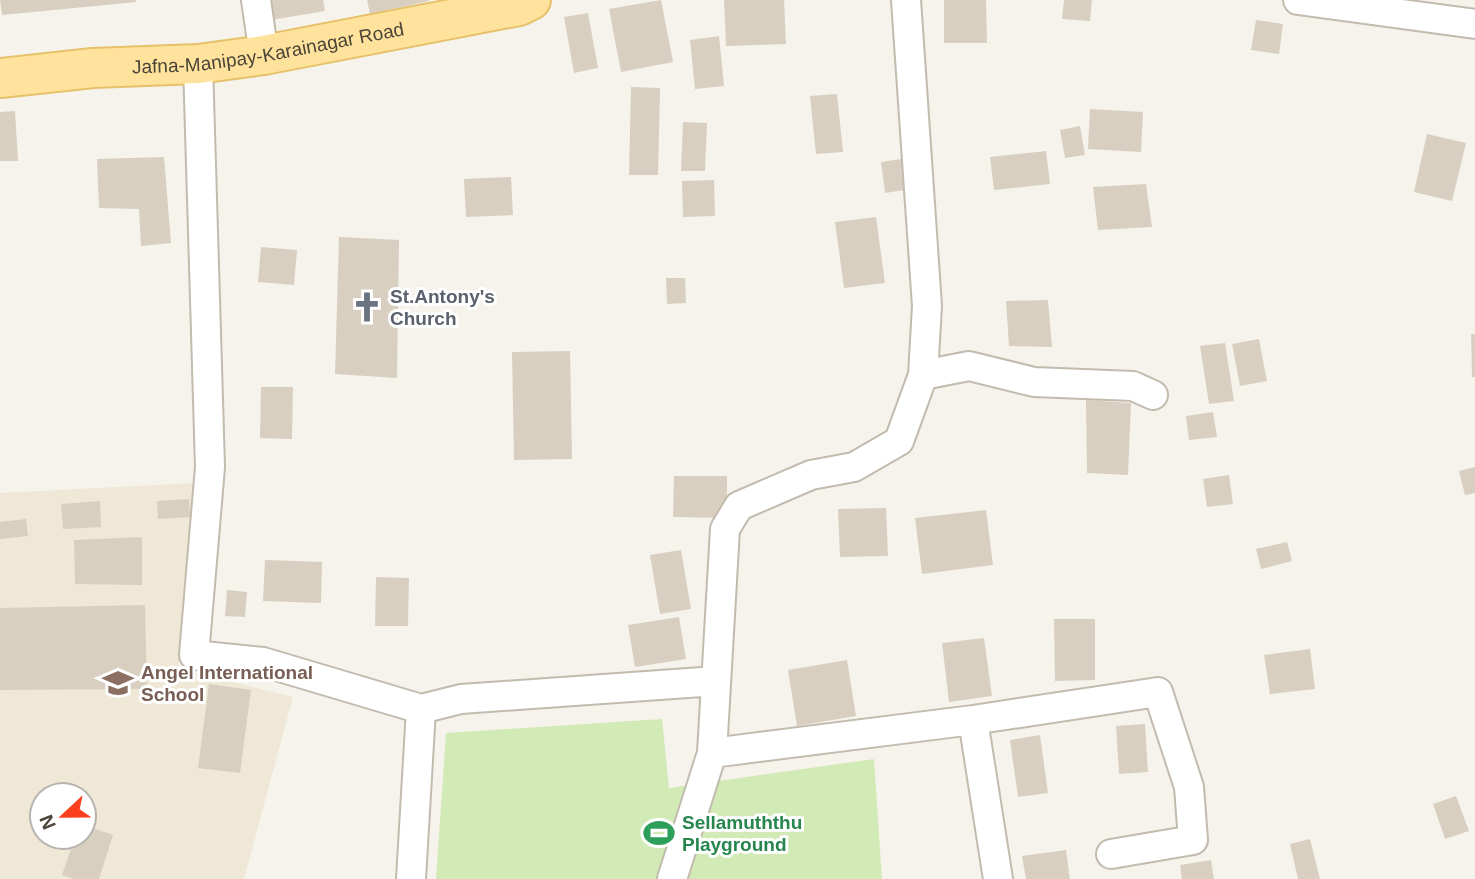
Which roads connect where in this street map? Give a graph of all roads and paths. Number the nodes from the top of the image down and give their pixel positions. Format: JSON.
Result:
{"nodes":[{"id":1,"x":256,"y":0,"type":"edge"},
{"id":2,"x":531,"y":0,"type":"edge"},
{"id":3,"x":906,"y":0,"type":"edge"},
{"id":4,"x":1298,"y":0,"type":"edge"},
{"id":5,"x":1475,"y":24,"type":"edge"},
{"id":6,"x":264,"y":55,"type":"junction"},
{"id":7,"x":198,"y":64,"type":"junction"},
{"id":8,"x":0,"y":78,"type":"edge"},
{"id":9,"x":923,"y":375,"type":"junction"},
{"id":10,"x":1153,"y":395,"type":"dead end"},
{"id":11,"x":716,"y":681,"type":"junction"},
{"id":12,"x":421,"y":709,"type":"junction"},
{"id":13,"x":973,"y":720,"type":"junction"},
{"id":14,"x":712,"y":753,"type":"junction"},
{"id":15,"x":1111,"y":854,"type":"dead end"},
{"id":16,"x":411,"y":879,"type":"edge"},
{"id":17,"x":672,"y":879,"type":"edge"},
{"id":18,"x":998,"y":879,"type":"edge"}],
"edges":[{"from":1,"to":6,"type":"street"},
{"from":2,"to":6,"type":"main road","name":"Jafna-Manipay-Karainagar Road"},
{"from":3,"to":9,"type":"street"},
{"from":4,"to":5,"type":"street"},
{"from":6,"to":7,"type":"main road","name":"Jafna-Manipay-Karainagar Road"},
{"from":7,"to":8,"type":"main road","name":"Jafna-Manipay-Karainagar Road"},
{"from":7,"to":12,"type":"street"},
{"from":9,"to":10,"type":"street"},
{"from":9,"to":11,"type":"street"},
{"from":11,"to":12,"type":"street"},
{"from":11,"to":14,"type":"street"},
{"from":12,"to":16,"type":"street"},
{"from":13,"to":14,"type":"street"},
{"from":13,"to":15,"type":"street"},
{"from":13,"to":18,"type":"street"},
{"from":14,"to":17,"type":"street"}]}
